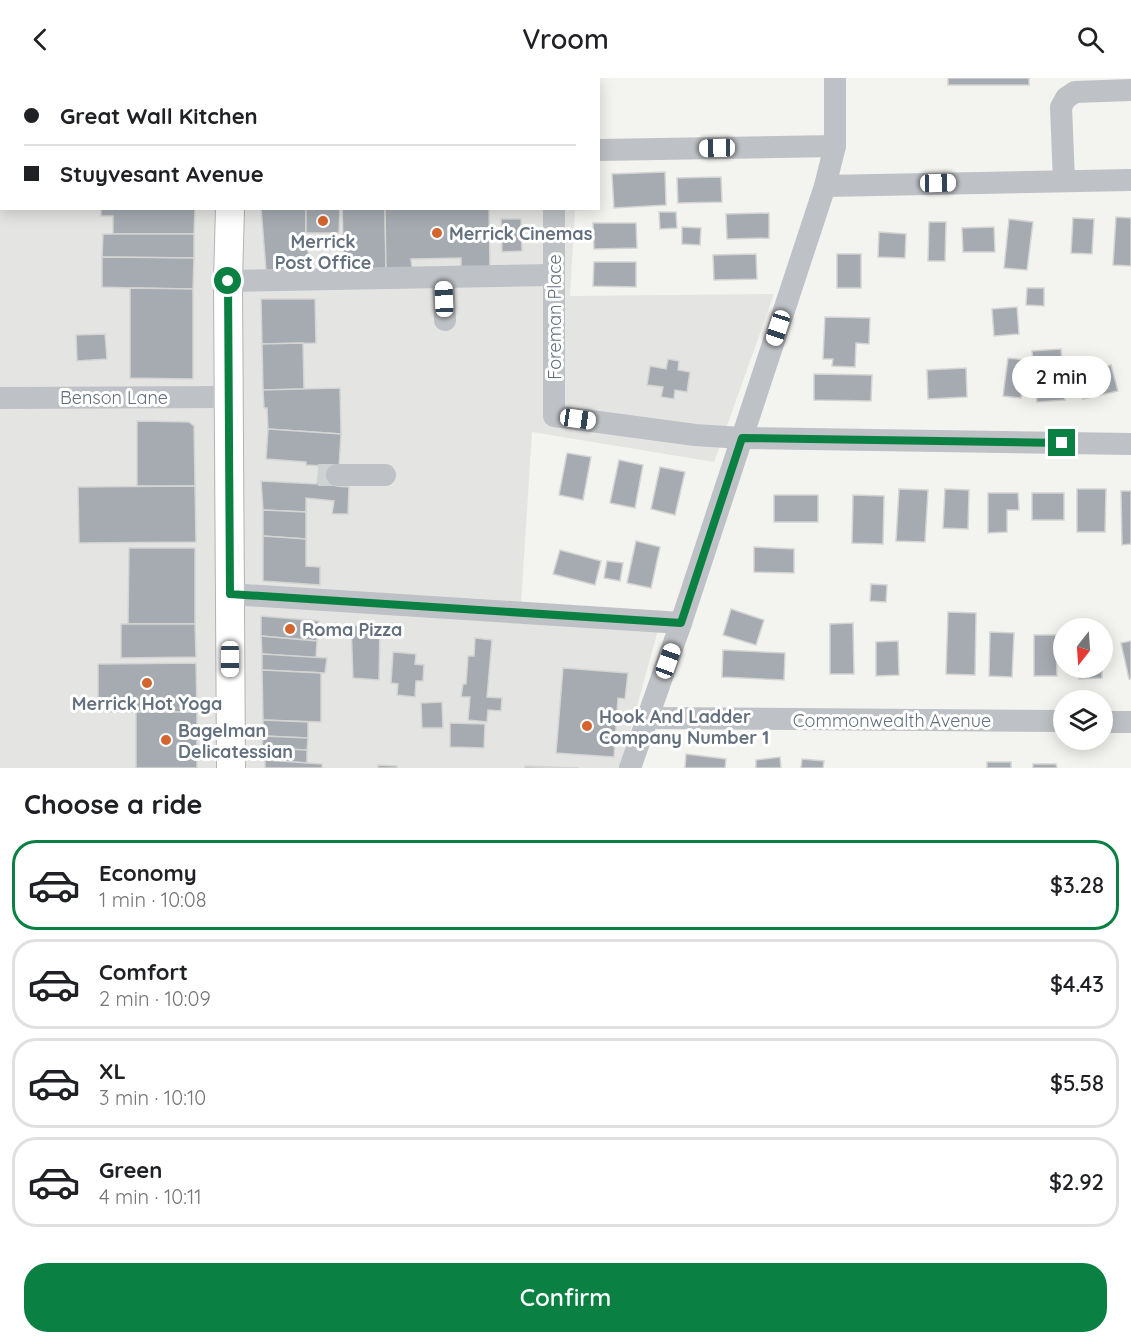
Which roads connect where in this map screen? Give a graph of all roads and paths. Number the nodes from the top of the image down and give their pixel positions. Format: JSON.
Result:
{"nodes":[{"id":1,"x":835,"y":78,"type":"edge"},
{"id":2,"x":1131,"y":90,"type":"edge"},
{"id":3,"x":835,"y":146,"type":"junction"},
{"id":4,"x":600,"y":150,"type":"edge"},
{"id":5,"x":1131,"y":180,"type":"edge"},
{"id":6,"x":1057,"y":181,"type":"junction"},
{"id":7,"x":825,"y":186,"type":"junction"},
{"id":8,"x":230,"y":210,"type":"edge"},
{"id":9,"x":554,"y":210,"type":"edge"},
{"id":10,"x":554,"y":275,"type":"junction"},
{"id":11,"x":444,"y":277,"type":"junction"},
{"id":12,"x":228,"y":281,"type":"junction"},
{"id":13,"x":445,"y":320,"type":"dead end"},
{"id":14,"x":228,"y":397,"type":"junction"},
{"id":15,"x":0,"y":398,"type":"edge"},
{"id":16,"x":742,"y":438,"type":"junction"},
{"id":17,"x":1131,"y":444,"type":"edge"},
{"id":18,"x":337,"y":475,"type":"tunnel mouth"},
{"id":19,"x":385,"y":475,"type":"dead end"},
{"id":20,"x":230,"y":594,"type":"junction"},
{"id":21,"x":681,"y":623,"type":"junction"},
{"id":22,"x":648,"y":718,"type":"junction"},
{"id":23,"x":1053,"y":721,"type":"edge"},
{"id":24,"x":1113,"y":722,"type":"edge"},
{"id":25,"x":1131,"y":722,"type":"edge"},
{"id":26,"x":231,"y":768,"type":"edge"},
{"id":27,"x":630,"y":768,"type":"edge"}],
"edges":[{"from":1,"to":3,"type":"street"},
{"from":2,"to":6,"type":"street"},
{"from":3,"to":4,"type":"street"},
{"from":3,"to":7,"type":"street"},
{"from":5,"to":6,"type":"street"},
{"from":6,"to":7,"type":"street"},
{"from":7,"to":16,"type":"street"},
{"from":8,"to":12,"type":"main road"},
{"from":9,"to":10,"type":"street","name":"Foreman Place"},
{"from":10,"to":11,"type":"street"},
{"from":10,"to":16,"type":"street","name":"Foreman Place"},
{"from":11,"to":12,"type":"street"},
{"from":11,"to":13,"type":"street"},
{"from":12,"to":14,"type":"main road"},
{"from":14,"to":15,"type":"street","name":"Benson Lane"},
{"from":14,"to":20,"type":"main road"},
{"from":16,"to":17,"type":"street"},
{"from":16,"to":21,"type":"street"},
{"from":18,"to":19,"type":"street"},
{"from":20,"to":21,"type":"street"},
{"from":20,"to":26,"type":"main road"},
{"from":21,"to":22,"type":"street"},
{"from":22,"to":23,"type":"street","name":"Commonwealth Avenue"},
{"from":22,"to":27,"type":"street"},
{"from":24,"to":25,"type":"street"}]}
